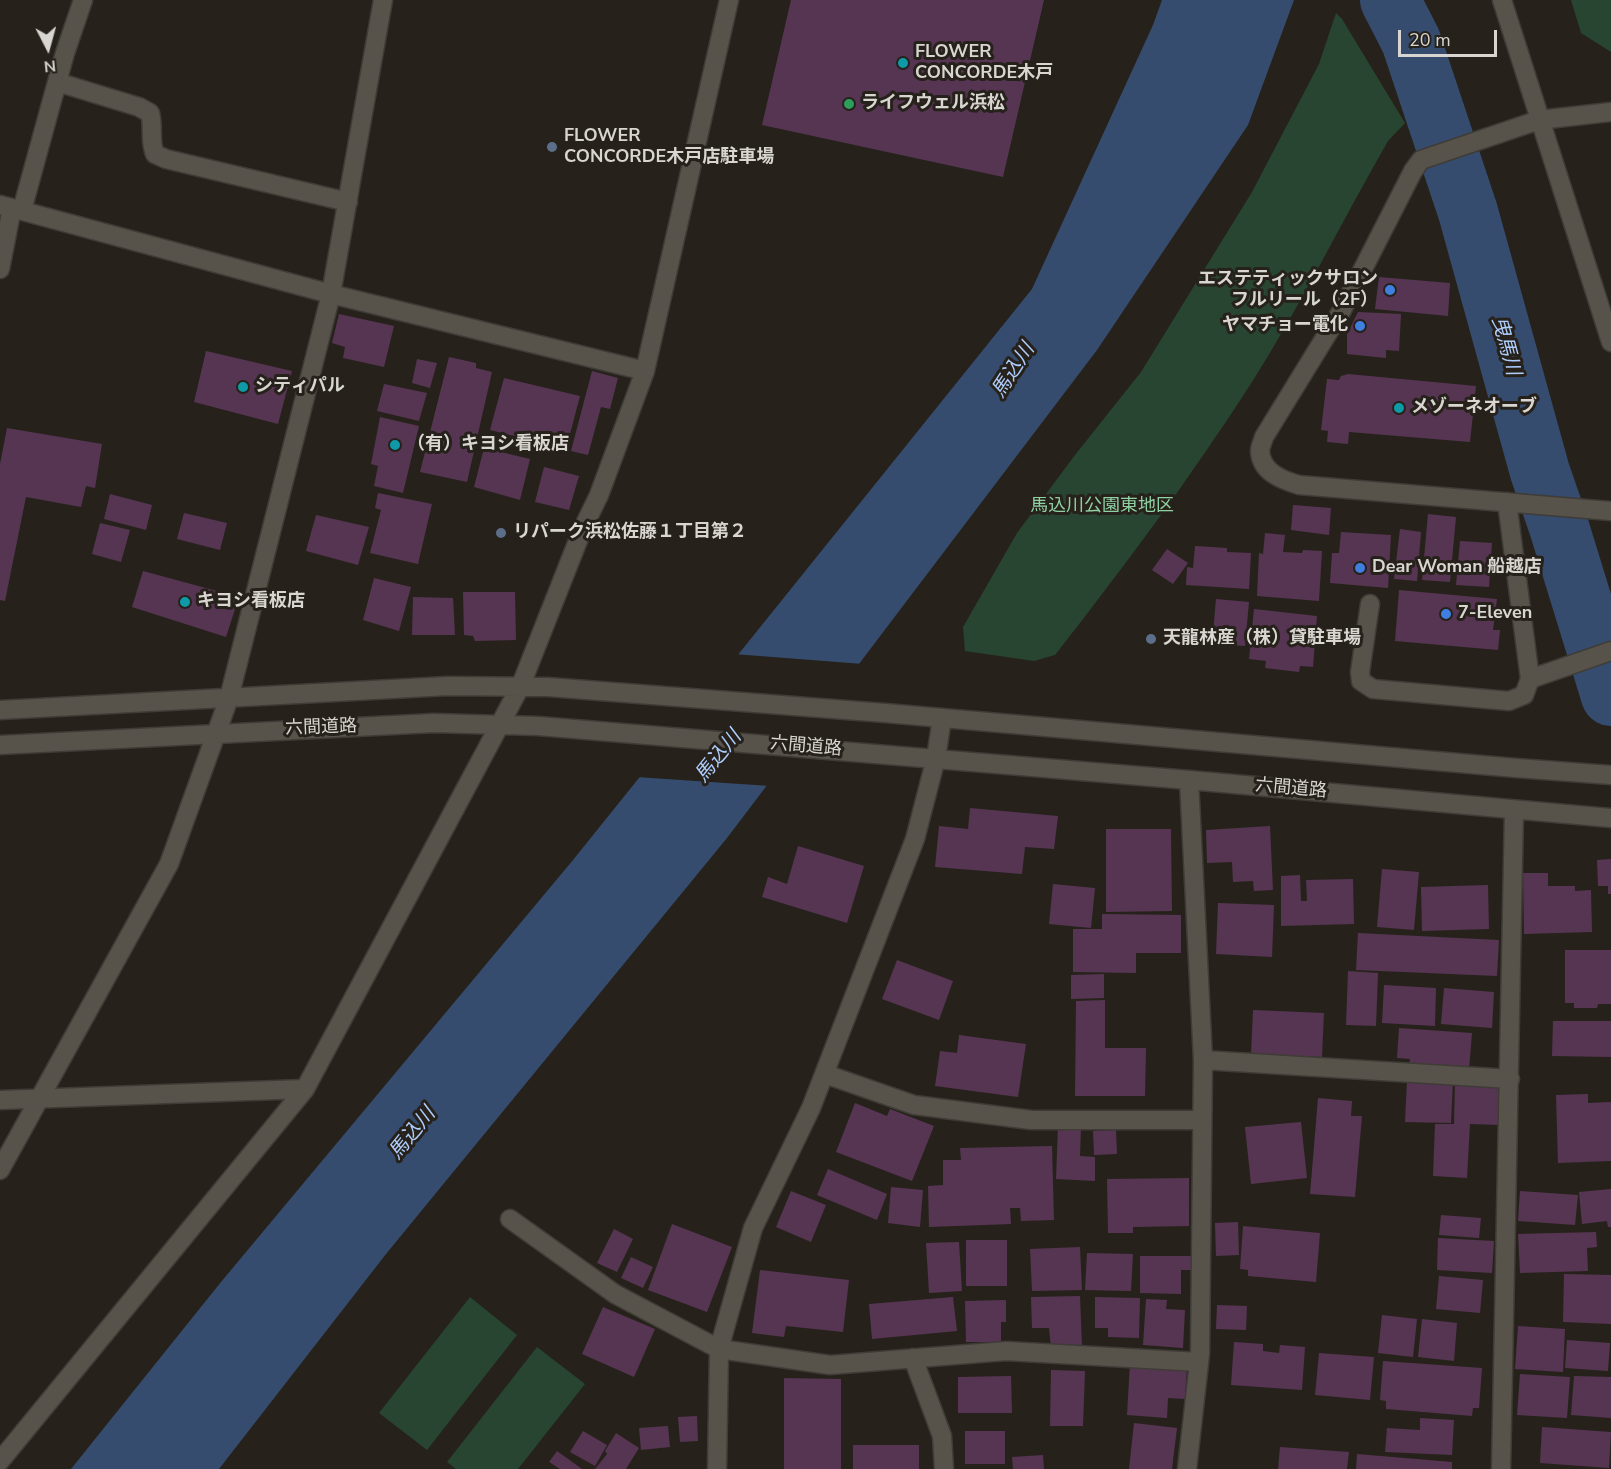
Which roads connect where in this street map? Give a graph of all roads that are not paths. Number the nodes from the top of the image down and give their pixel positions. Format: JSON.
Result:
{"nodes":[{"id":1,"x":83,"y":0,"type":"edge"},
{"id":2,"x":383,"y":0,"type":"edge"},
{"id":3,"x":729,"y":0,"type":"edge"},
{"id":4,"x":1502,"y":0,"type":"edge"},
{"id":5,"x":57,"y":82,"type":"junction"},
{"id":6,"x":1611,"y":112,"type":"edge"},
{"id":7,"x":1539,"y":120,"type":"junction"},
{"id":8,"x":348,"y":202,"type":"junction"},
{"id":9,"x":11,"y":208,"type":"edge"},
{"id":10,"x":0,"y":269,"type":"edge"},
{"id":11,"x":331,"y":294,"type":"junction"},
{"id":12,"x":1611,"y":342,"type":"edge"},
{"id":13,"x":645,"y":371,"type":"junction"},
{"id":14,"x":1515,"y":503,"type":"junction"},
{"id":15,"x":1611,"y":511,"type":"edge"},
{"id":16,"x":1370,"y":604,"type":"dead end"},
{"id":17,"x":1611,"y":651,"type":"edge"},
{"id":18,"x":1530,"y":679,"type":"junction"},
{"id":19,"x":521,"y":685,"type":"junction"},
{"id":20,"x":229,"y":698,"type":"junction"},
{"id":21,"x":0,"y":710,"type":"edge"},
{"id":22,"x":942,"y":718,"type":"junction"},
{"id":23,"x":498,"y":725,"type":"junction"},
{"id":24,"x":217,"y":733,"type":"junction"},
{"id":25,"x":0,"y":745,"type":"edge"},
{"id":26,"x":936,"y":758,"type":"junction"},
{"id":27,"x":1611,"y":775,"type":"edge"},
{"id":28,"x":1189,"y":780,"type":"junction"},
{"id":29,"x":1514,"y":810,"type":"junction"},
{"id":30,"x":1611,"y":818,"type":"edge"},
{"id":31,"x":1203,"y":1060,"type":"junction"},
{"id":32,"x":825,"y":1074,"type":"junction"},
{"id":33,"x":1510,"y":1079,"type":"junction"},
{"id":34,"x":305,"y":1089,"type":"junction"},
{"id":35,"x":38,"y":1099,"type":"junction"},
{"id":36,"x":0,"y":1100,"type":"edge"},
{"id":37,"x":1202,"y":1120,"type":"junction"},
{"id":38,"x":0,"y":1170,"type":"edge"},
{"id":39,"x":510,"y":1219,"type":"dead end"},
{"id":40,"x":719,"y":1348,"type":"junction"},
{"id":41,"x":913,"y":1358,"type":"junction"},
{"id":42,"x":1199,"y":1362,"type":"junction"},
{"id":43,"x":0,"y":1461,"type":"edge"},
{"id":44,"x":717,"y":1469,"type":"edge"},
{"id":45,"x":944,"y":1469,"type":"edge"},
{"id":46,"x":1187,"y":1469,"type":"edge"},
{"id":47,"x":1501,"y":1469,"type":"edge"}],
"edges":[{"from":1,"to":5,"type":"street"},
{"from":2,"to":8,"type":"street"},
{"from":3,"to":13,"type":"street"},
{"from":4,"to":7,"type":"street"},
{"from":5,"to":8,"type":"street"},
{"from":5,"to":9,"type":"street"},
{"from":6,"to":7,"type":"street"},
{"from":7,"to":12,"type":"street"},
{"from":7,"to":14,"type":"street"},
{"from":8,"to":11,"type":"street"},
{"from":9,"to":10,"type":"street"},
{"from":9,"to":11,"type":"street"},
{"from":11,"to":13,"type":"street"},
{"from":11,"to":20,"type":"street"},
{"from":13,"to":19,"type":"street"},
{"from":14,"to":15,"type":"street"},
{"from":14,"to":18,"type":"street"},
{"from":16,"to":18,"type":"street"},
{"from":17,"to":18,"type":"street"},
{"from":19,"to":20,"type":"street","name":"六間道路"},
{"from":19,"to":22,"type":"street","name":"六間道路"},
{"from":19,"to":23,"type":"street"},
{"from":20,"to":21,"type":"street","name":"六間道路"},
{"from":20,"to":24,"type":"street"},
{"from":22,"to":26,"type":"street"},
{"from":22,"to":27,"type":"street","name":"六間道路"},
{"from":23,"to":24,"type":"street","name":"六間道路"},
{"from":23,"to":26,"type":"street","name":"六間道路"},
{"from":23,"to":34,"type":"street"},
{"from":24,"to":25,"type":"street","name":"六間道路"},
{"from":24,"to":35,"type":"street"},
{"from":26,"to":28,"type":"street","name":"六間道路"},
{"from":26,"to":32,"type":"street"},
{"from":28,"to":29,"type":"street","name":"六間道路"},
{"from":28,"to":31,"type":"street"},
{"from":29,"to":30,"type":"street","name":"六間道路"},
{"from":29,"to":33,"type":"street"},
{"from":31,"to":33,"type":"street"},
{"from":31,"to":37,"type":"street"},
{"from":32,"to":37,"type":"street"},
{"from":32,"to":40,"type":"street"},
{"from":33,"to":47,"type":"street"},
{"from":34,"to":35,"type":"street"},
{"from":34,"to":43,"type":"street"},
{"from":35,"to":36,"type":"street"},
{"from":35,"to":38,"type":"street"},
{"from":37,"to":42,"type":"street"},
{"from":39,"to":40,"type":"street"},
{"from":40,"to":41,"type":"street"},
{"from":40,"to":44,"type":"street"},
{"from":41,"to":42,"type":"street"},
{"from":41,"to":45,"type":"street"},
{"from":42,"to":46,"type":"street"}]}
